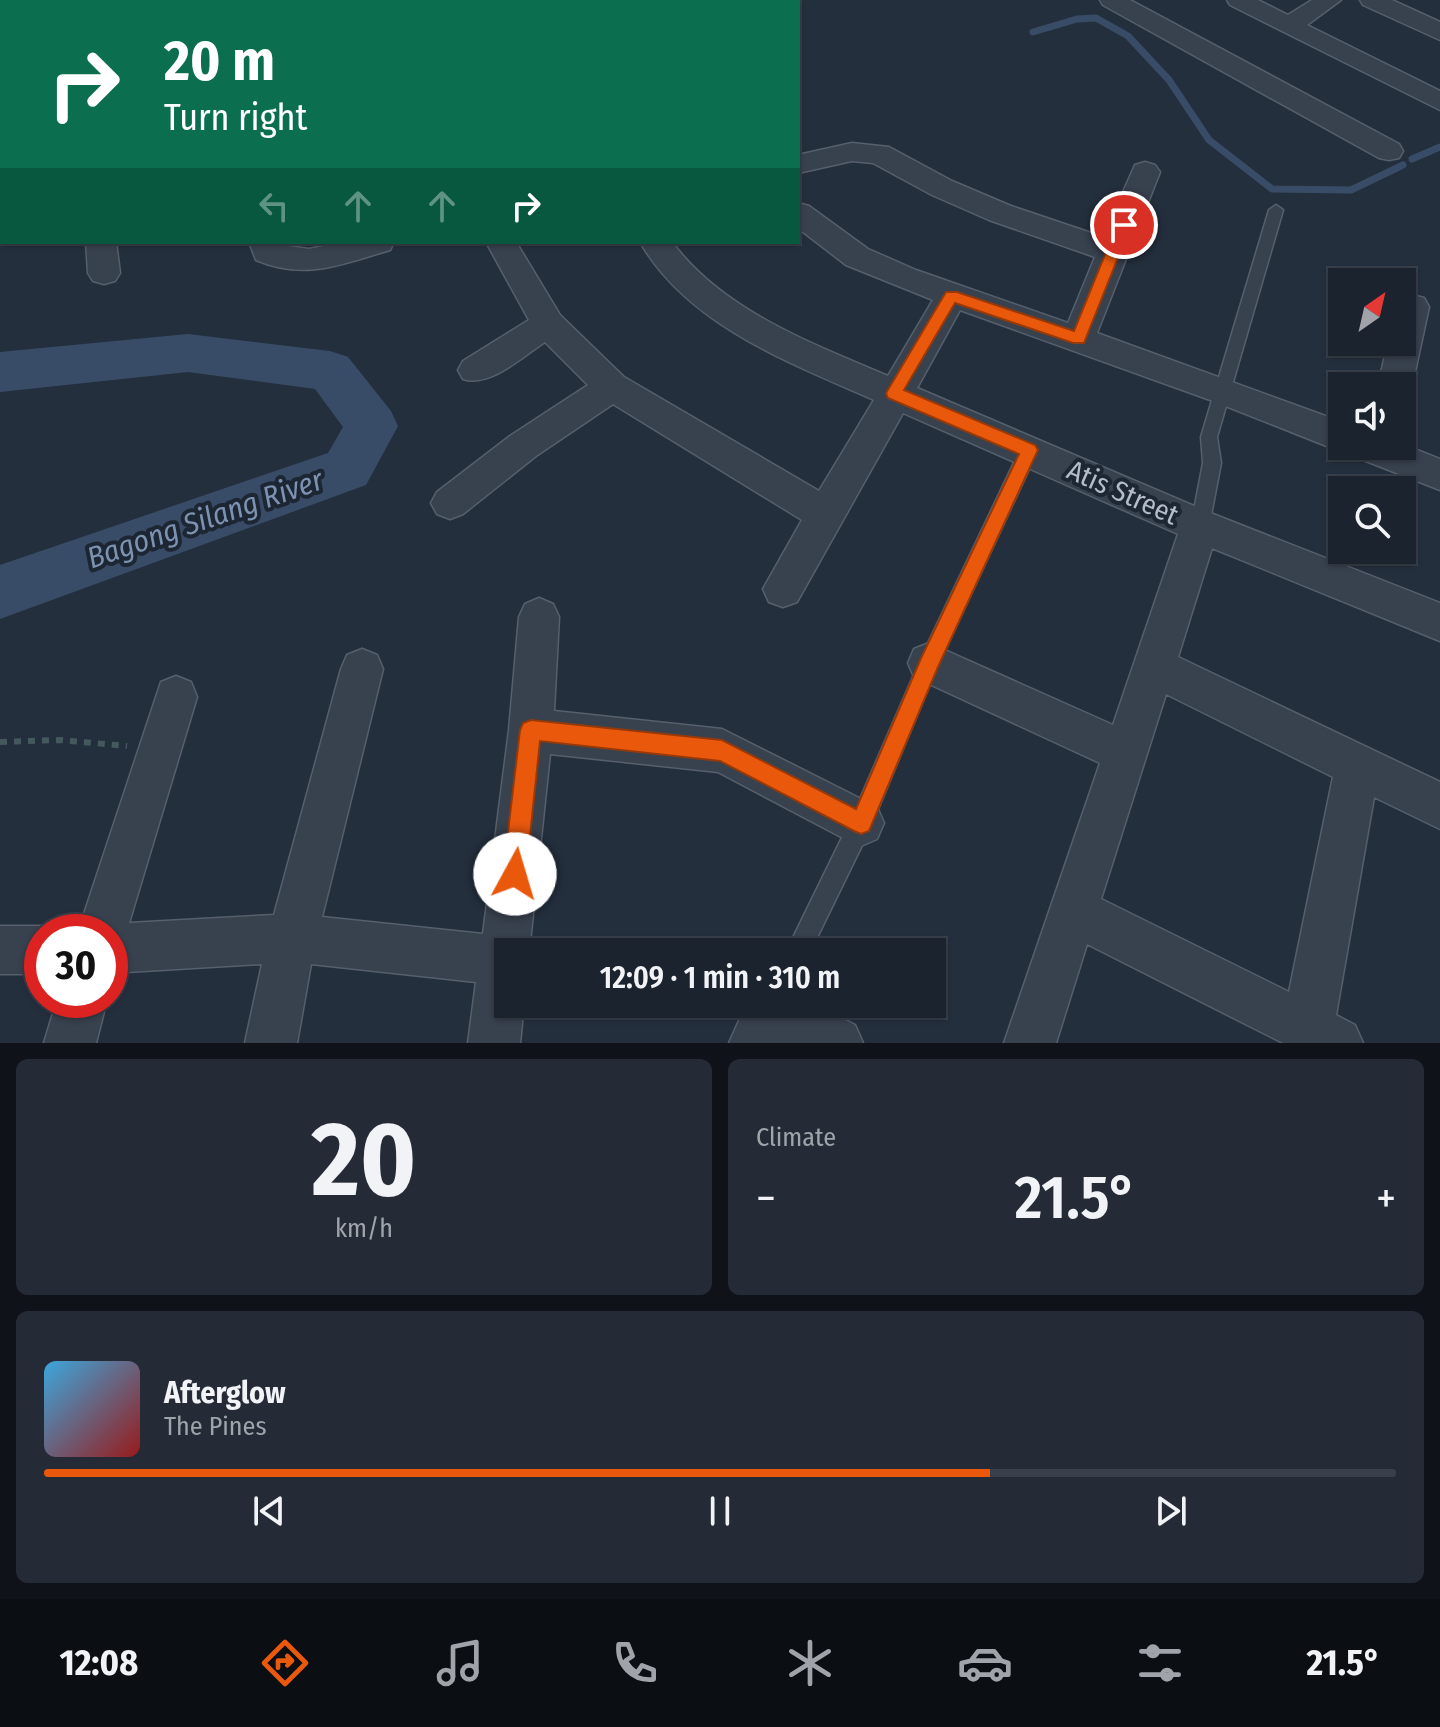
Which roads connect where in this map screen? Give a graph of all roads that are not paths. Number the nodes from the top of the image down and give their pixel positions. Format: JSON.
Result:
{"nodes":[{"id":1,"x":1112,"y":0,"type":"edge"},
{"id":2,"x":1165,"y":0,"type":"edge"},
{"id":3,"x":1239,"y":0,"type":"edge"},
{"id":4,"x":1329,"y":0,"type":"edge"},
{"id":5,"x":1372,"y":0,"type":"edge"},
{"id":6,"x":1139,"y":15,"type":"junction"},
{"id":7,"x":1288,"y":26,"type":"junction"},
{"id":8,"x":1440,"y":32,"type":"edge"},
{"id":9,"x":1440,"y":102,"type":"edge"},
{"id":10,"x":1389,"y":151,"type":"dead end"},
{"id":11,"x":800,"y":164,"type":"edge"},
{"id":12,"x":1145,"y":172,"type":"dead end"},
{"id":13,"x":1276,"y":210,"type":"dead end"},
{"id":14,"x":800,"y":214,"type":"edge"},
{"id":15,"x":101,"y":244,"type":"edge"},
{"id":16,"x":265,"y":244,"type":"edge"},
{"id":17,"x":371,"y":244,"type":"edge"},
{"id":18,"x":502,"y":244,"type":"edge"},
{"id":19,"x":656,"y":244,"type":"edge"},
{"id":20,"x":1113,"y":252,"type":"junction"},
{"id":21,"x":104,"y":273,"type":"dead end"},
{"id":22,"x":952,"y":296,"type":"junction"},
{"id":23,"x":548,"y":324,"type":"junction"},
{"id":24,"x":1078,"y":339,"type":"junction"},
{"id":25,"x":475,"y":370,"type":"dead end"},
{"id":26,"x":612,"y":387,"type":"junction"},
{"id":27,"x":1225,"y":391,"type":"junction"},
{"id":28,"x":894,"y":393,"type":"junction"},
{"id":29,"x":1328,"y":431,"type":"edge"},
{"id":30,"x":1029,"y":450,"type":"junction"},
{"id":31,"x":1404,"y":460,"type":"edge"},
{"id":32,"x":1440,"y":475,"type":"edge"},
{"id":33,"x":450,"y":503,"type":"dead end"},
{"id":34,"x":825,"y":514,"type":"junction"},
{"id":35,"x":1200,"y":526,"type":"junction"},
{"id":36,"x":783,"y":589,"type":"dead end"},
{"id":37,"x":539,"y":617,"type":"dead end"},
{"id":38,"x":1440,"y":622,"type":"edge"},
{"id":39,"x":929,"y":663,"type":"junction"},
{"id":40,"x":1155,"y":667,"type":"junction"},
{"id":41,"x":362,"y":669,"type":"dead end"},
{"id":42,"x":176,"y":697,"type":"dead end"},
{"id":43,"x":531,"y":730,"type":"junction"},
{"id":44,"x":1124,"y":752,"type":"junction"},
{"id":45,"x":1357,"y":766,"type":"junction"},
{"id":46,"x":1440,"y":806,"type":"edge"},
{"id":47,"x":861,"y":823,"type":"junction"},
{"id":48,"x":1073,"y":911,"type":"junction"},
{"id":49,"x":108,"y":914,"type":"edge"},
{"id":50,"x":292,"y":938,"type":"junction"},
{"id":51,"x":508,"y":938,"type":"edge"},
{"id":52,"x":805,"y":938,"type":"edge"},
{"id":53,"x":128,"y":948,"type":"edge"},
{"id":54,"x":0,"y":950,"type":"edge"},
{"id":55,"x":24,"y":950,"type":"edge"},
{"id":56,"x":494,"y":960,"type":"edge"},
{"id":57,"x":77,"y":1018,"type":"edge"},
{"id":58,"x":498,"y":1018,"type":"edge"},
{"id":59,"x":774,"y":1018,"type":"edge"},
{"id":60,"x":1322,"y":1035,"type":"edge"},
{"id":61,"x":70,"y":1043,"type":"edge"},
{"id":62,"x":271,"y":1043,"type":"edge"},
{"id":63,"x":494,"y":1043,"type":"edge"},
{"id":64,"x":837,"y":1043,"type":"edge"},
{"id":65,"x":1030,"y":1043,"type":"edge"}],
"edges":[{"from":1,"to":6,"type":"street"},
{"from":2,"to":6,"type":"street"},
{"from":3,"to":7,"type":"street"},
{"from":4,"to":7,"type":"street"},
{"from":5,"to":8,"type":"street"},
{"from":6,"to":10,"type":"street"},
{"from":7,"to":9,"type":"street"},
{"from":11,"to":20,"type":"street"},
{"from":12,"to":20,"type":"street"},
{"from":13,"to":27,"type":"lane"},
{"from":14,"to":22,"type":"street"},
{"from":15,"to":21,"type":"street"},
{"from":16,"to":17,"type":"street"},
{"from":18,"to":23,"type":"street"},
{"from":19,"to":28,"type":"street","name":"Atis Street"},
{"from":20,"to":24,"type":"street"},
{"from":22,"to":24,"type":"street"},
{"from":22,"to":28,"type":"street"},
{"from":23,"to":25,"type":"street"},
{"from":23,"to":26,"type":"street"},
{"from":24,"to":27,"type":"street"},
{"from":26,"to":33,"type":"street"},
{"from":26,"to":34,"type":"street"},
{"from":27,"to":29,"type":"street"},
{"from":27,"to":35,"type":"lane"},
{"from":28,"to":30,"type":"street","name":"Atis Street"},
{"from":28,"to":34,"type":"street"},
{"from":30,"to":35,"type":"street","name":"Atis Street"},
{"from":30,"to":39,"type":"lane"},
{"from":31,"to":32,"type":"street"},
{"from":34,"to":36,"type":"street"},
{"from":35,"to":38,"type":"street","name":"Atis Street"},
{"from":35,"to":40,"type":"street"},
{"from":37,"to":43,"type":"street"},
{"from":39,"to":44,"type":"street"},
{"from":39,"to":47,"type":"lane"},
{"from":40,"to":44,"type":"street"},
{"from":40,"to":45,"type":"street"},
{"from":41,"to":50,"type":"street"},
{"from":42,"to":49,"type":"street"},
{"from":43,"to":47,"type":"street"},
{"from":43,"to":51,"type":"street"},
{"from":44,"to":48,"type":"street"},
{"from":45,"to":46,"type":"street"},
{"from":45,"to":60,"type":"street"},
{"from":47,"to":52,"type":"lane"},
{"from":48,"to":60,"type":"street"},
{"from":48,"to":65,"type":"street"},
{"from":50,"to":53,"type":"street"},
{"from":50,"to":56,"type":"street"},
{"from":50,"to":62,"type":"street"},
{"from":54,"to":55,"type":"street"},
{"from":57,"to":61,"type":"street"},
{"from":58,"to":63,"type":"street"},
{"from":59,"to":64,"type":"street"}]}
